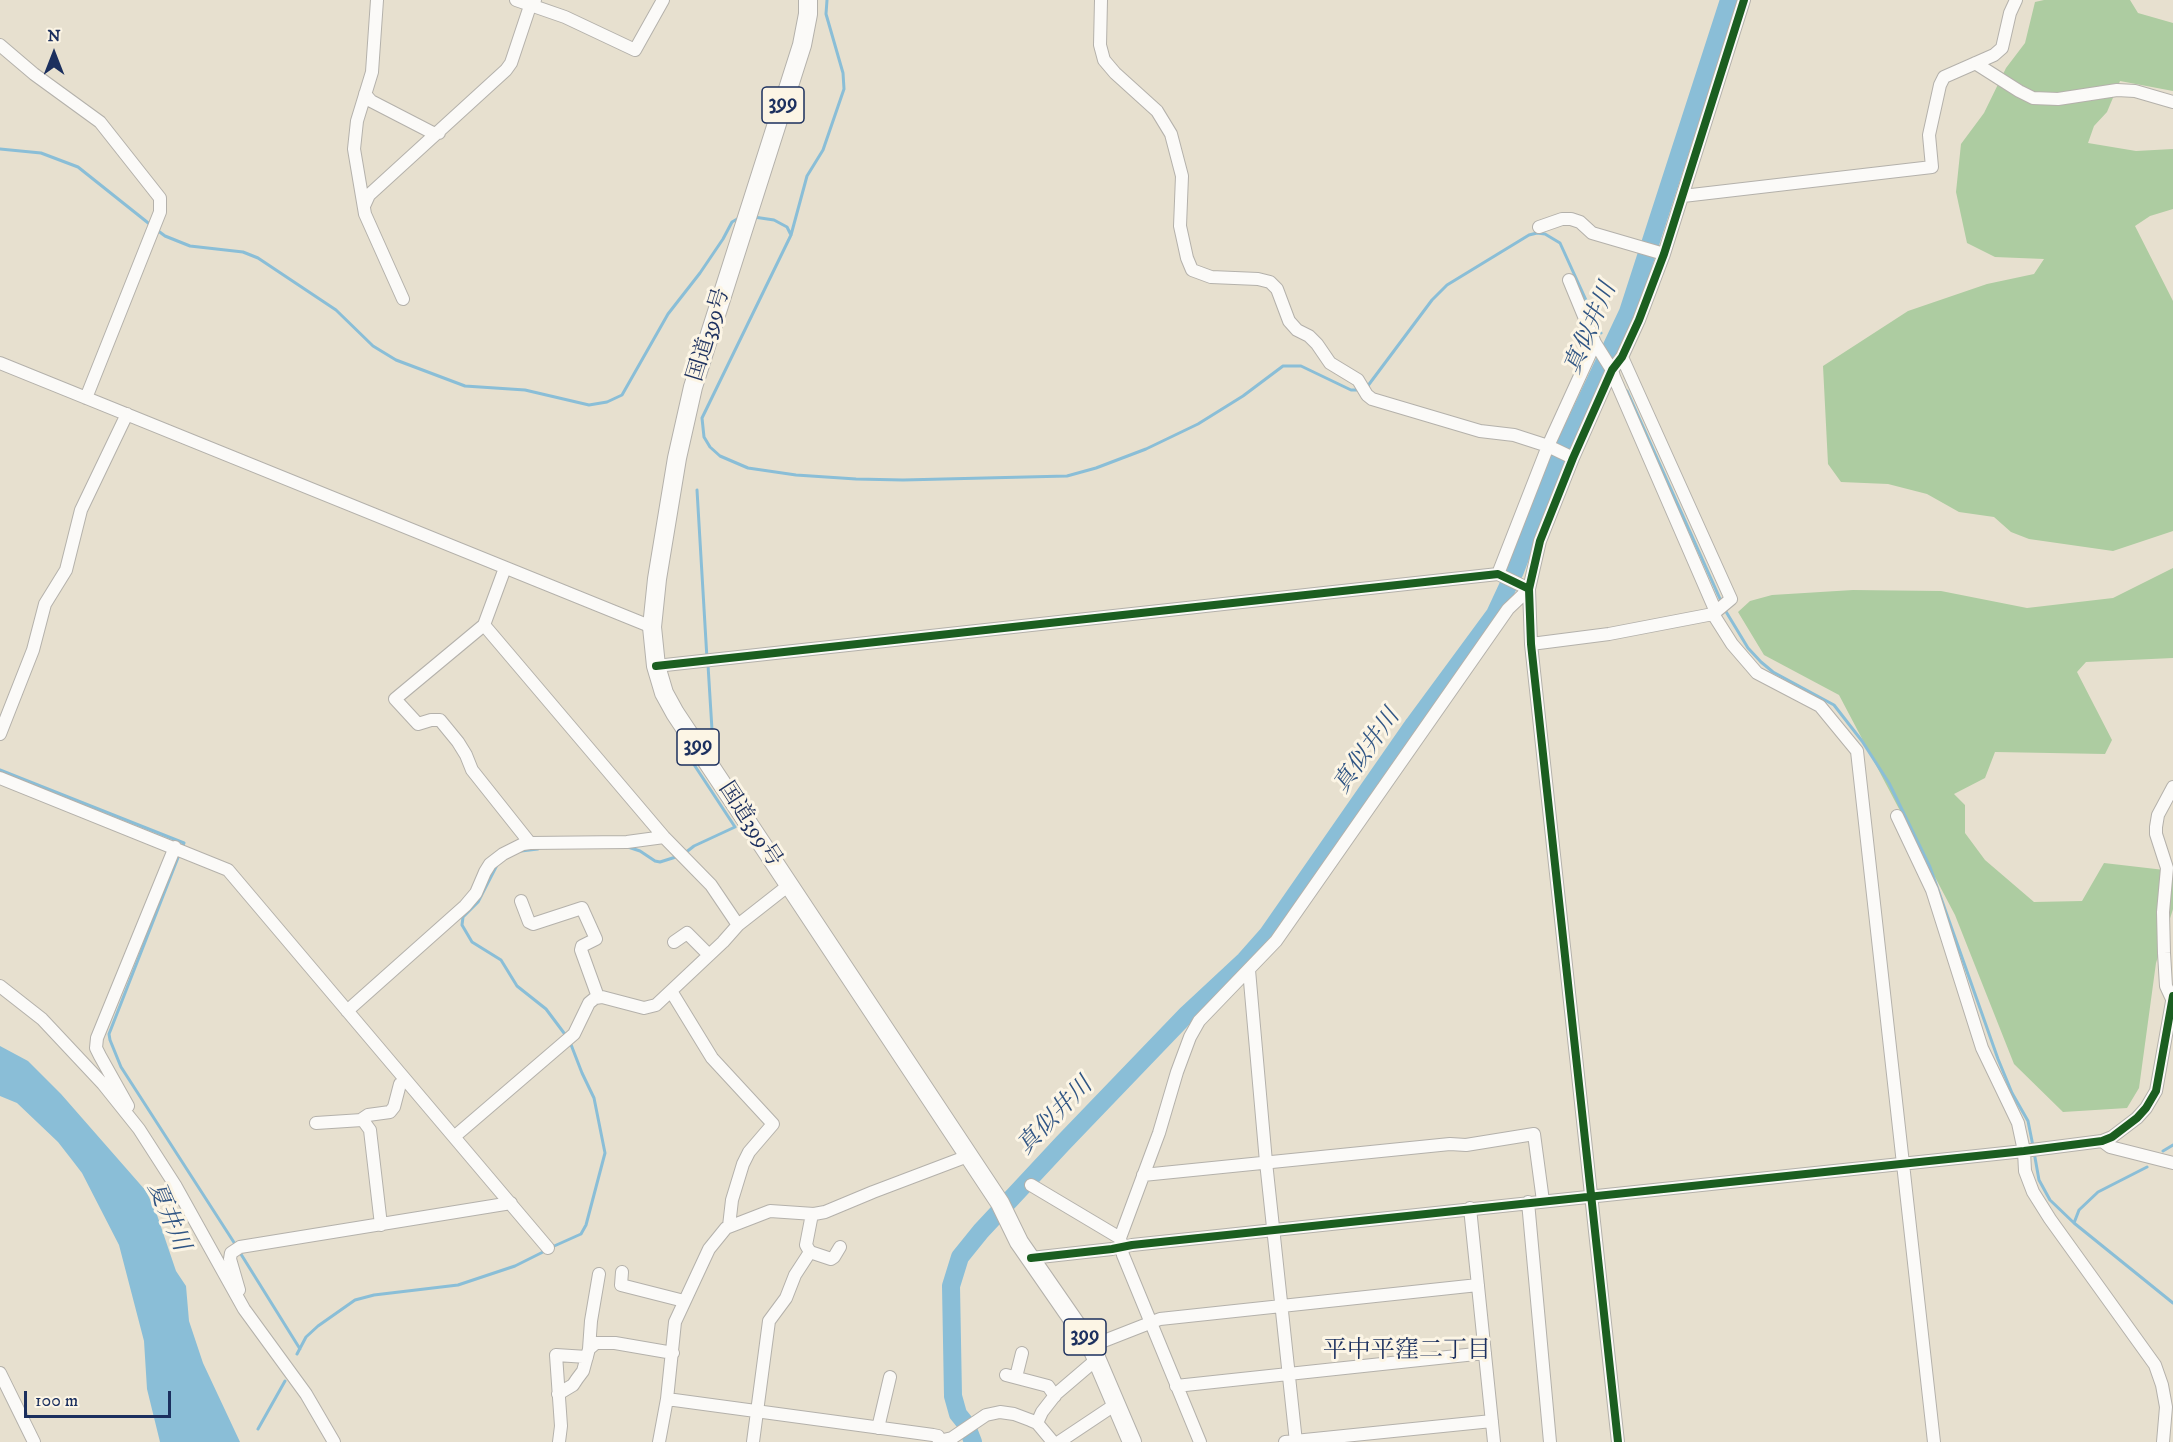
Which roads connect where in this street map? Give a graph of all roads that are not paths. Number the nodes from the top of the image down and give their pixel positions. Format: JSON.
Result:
{"nodes":[{"id":1,"x":377,"y":0,"type":"edge"},
{"id":2,"x":516,"y":0,"type":"edge"},
{"id":3,"x":663,"y":0,"type":"edge"},
{"id":4,"x":808,"y":0,"type":"edge"},
{"id":5,"x":1101,"y":0,"type":"edge"},
{"id":6,"x":1744,"y":0,"type":"edge"},
{"id":7,"x":2016,"y":0,"type":"edge"},
{"id":8,"x":533,"y":3,"type":"edge"},
{"id":9,"x":0,"y":45,"type":"edge"},
{"id":10,"x":1974,"y":63,"type":"junction"},
{"id":11,"x":365,"y":94,"type":"junction"},
{"id":12,"x":2173,"y":102,"type":"edge"},
{"id":13,"x":439,"y":133,"type":"junction"},
{"id":14,"x":1683,"y":196,"type":"junction"},
{"id":15,"x":364,"y":207,"type":"junction"},
{"id":16,"x":1539,"y":227,"type":"dead end"},
{"id":17,"x":1661,"y":253,"type":"junction"},
{"id":18,"x":1569,"y":280,"type":"dead end"},
{"id":19,"x":403,"y":299,"type":"dead end"},
{"id":20,"x":1597,"y":345,"type":"junction"},
{"id":21,"x":1622,"y":357,"type":"junction"},
{"id":22,"x":0,"y":363,"type":"edge"},
{"id":23,"x":1611,"y":368,"type":"junction"},
{"id":24,"x":86,"y":398,"type":"junction"},
{"id":25,"x":127,"y":414,"type":"junction"},
{"id":26,"x":1550,"y":447,"type":"junction"},
{"id":27,"x":1572,"y":457,"type":"junction"},
{"id":28,"x":505,"y":568,"type":"junction"},
{"id":29,"x":1499,"y":575,"type":"junction"},
{"id":30,"x":1526,"y":588,"type":"junction"},
{"id":31,"x":1719,"y":609,"type":"junction"},
{"id":32,"x":484,"y":625,"type":"junction"},
{"id":33,"x":652,"y":627,"type":"junction"},
{"id":34,"x":1531,"y":644,"type":"junction"},
{"id":35,"x":656,"y":666,"type":"junction"},
{"id":36,"x":0,"y":734,"type":"edge"},
{"id":37,"x":0,"y":778,"type":"edge"},
{"id":38,"x":2173,"y":787,"type":"edge"},
{"id":39,"x":1896,"y":816,"type":"dead end"},
{"id":40,"x":664,"y":837,"type":"junction"},
{"id":41,"x":531,"y":843,"type":"junction"},
{"id":42,"x":175,"y":847,"type":"junction"},
{"id":43,"x":789,"y":885,"type":"junction"},
{"id":44,"x":521,"y":901,"type":"dead end"},
{"id":45,"x":738,"y":925,"type":"junction"},
{"id":46,"x":674,"y":942,"type":"dead end"},
{"id":47,"x":709,"y":955,"type":"junction"},
{"id":48,"x":1249,"y":970,"type":"junction"},
{"id":49,"x":0,"y":986,"type":"edge"},
{"id":50,"x":671,"y":991,"type":"junction"},
{"id":51,"x":598,"y":997,"type":"junction"},
{"id":52,"x":2173,"y":997,"type":"edge"},
{"id":53,"x":347,"y":1011,"type":"junction"},
{"id":54,"x":407,"y":1082,"type":"junction"},
{"id":55,"x":362,"y":1120,"type":"junction"},
{"id":56,"x":316,"y":1123,"type":"dead end"},
{"id":57,"x":139,"y":1129,"type":"junction"},
{"id":58,"x":454,"y":1137,"type":"junction"},
{"id":59,"x":2102,"y":1141,"type":"junction"},
{"id":60,"x":2031,"y":1151,"type":"junction"},
{"id":61,"x":968,"y":1156,"type":"junction"},
{"id":62,"x":2170,"y":1160,"type":"edge"},
{"id":63,"x":1266,"y":1162,"type":"junction"},
{"id":64,"x":1903,"y":1164,"type":"junction"},
{"id":65,"x":1143,"y":1175,"type":"junction"},
{"id":66,"x":1031,"y":1185,"type":"dead end"},
{"id":67,"x":1591,"y":1196,"type":"junction"},
{"id":68,"x":1543,"y":1201,"type":"junction"},
{"id":69,"x":1528,"y":1202,"type":"junction"},
{"id":70,"x":511,"y":1203,"type":"junction"},
{"id":71,"x":1470,"y":1208,"type":"junction"},
{"id":72,"x":812,"y":1214,"type":"junction"},
{"id":73,"x":381,"y":1225,"type":"junction"},
{"id":74,"x":729,"y":1226,"type":"junction"},
{"id":75,"x":1274,"y":1229,"type":"junction"},
{"id":76,"x":1120,"y":1243,"type":"junction"},
{"id":77,"x":840,"y":1247,"type":"dead end"},
{"id":78,"x":548,"y":1248,"type":"dead end"},
{"id":79,"x":810,"y":1252,"type":"junction"},
{"id":80,"x":1031,"y":1258,"type":"junction"},
{"id":81,"x":622,"y":1272,"type":"dead end"},
{"id":82,"x":599,"y":1274,"type":"dead end"},
{"id":83,"x":1478,"y":1285,"type":"junction"},
{"id":84,"x":684,"y":1302,"type":"junction"},
{"id":85,"x":1281,"y":1307,"type":"junction"},
{"id":86,"x":244,"y":1309,"type":"junction"},
{"id":87,"x":1150,"y":1322,"type":"junction"},
{"id":88,"x":1094,"y":1352,"type":"junction"},
{"id":89,"x":588,"y":1353,"type":"junction"},
{"id":90,"x":673,"y":1353,"type":"junction"},
{"id":91,"x":1022,"y":1353,"type":"dead end"},
{"id":92,"x":1485,"y":1353,"type":"junction"},
{"id":93,"x":0,"y":1373,"type":"edge"},
{"id":94,"x":1288,"y":1373,"type":"junction"},
{"id":95,"x":890,"y":1377,"type":"dead end"},
{"id":96,"x":1176,"y":1386,"type":"junction"},
{"id":97,"x":558,"y":1394,"type":"junction"},
{"id":98,"x":0,"y":1396,"type":"edge"},
{"id":99,"x":1055,"y":1396,"type":"junction"},
{"id":100,"x":667,"y":1399,"type":"junction"},
{"id":101,"x":14,"y":1402,"type":"junction"},
{"id":102,"x":1116,"y":1404,"type":"junction"},
{"id":103,"x":758,"y":1412,"type":"junction"},
{"id":104,"x":1492,"y":1421,"type":"junction"},
{"id":105,"x":1037,"y":1424,"type":"junction"},
{"id":106,"x":878,"y":1428,"type":"junction"},
{"id":107,"x":34,"y":1442,"type":"edge"},
{"id":108,"x":334,"y":1442,"type":"edge"},
{"id":109,"x":559,"y":1442,"type":"edge"},
{"id":110,"x":659,"y":1442,"type":"edge"},
{"id":111,"x":753,"y":1442,"type":"edge"},
{"id":112,"x":939,"y":1442,"type":"edge"},
{"id":113,"x":1053,"y":1442,"type":"edge"},
{"id":114,"x":1059,"y":1442,"type":"edge"},
{"id":115,"x":1132,"y":1442,"type":"edge"},
{"id":116,"x":1200,"y":1442,"type":"edge"},
{"id":117,"x":1292,"y":1442,"type":"edge"},
{"id":118,"x":1494,"y":1442,"type":"edge"},
{"id":119,"x":1550,"y":1442,"type":"edge"},
{"id":120,"x":1618,"y":1442,"type":"edge"},
{"id":121,"x":1934,"y":1442,"type":"edge"},
{"id":122,"x":2163,"y":1442,"type":"edge"}],
"edges":[{"from":1,"to":11,"type":"street"},
{"from":2,"to":8,"type":"street"},
{"from":3,"to":8,"type":"street"},
{"from":4,"to":33,"type":"highway","name":"国道399号","number":"399"},
{"from":5,"to":26,"type":"street"},
{"from":6,"to":14,"type":"street"},
{"from":7,"to":10,"type":"street"},
{"from":8,"to":13,"type":"street"},
{"from":9,"to":24,"type":"street"},
{"from":10,"to":12,"type":"street"},
{"from":10,"to":14,"type":"street"},
{"from":11,"to":13,"type":"street"},
{"from":11,"to":15,"type":"street"},
{"from":13,"to":15,"type":"street"},
{"from":14,"to":17,"type":"street"},
{"from":15,"to":19,"type":"street"},
{"from":16,"to":17,"type":"street"},
{"from":17,"to":21,"type":"street"},
{"from":18,"to":20,"type":"street"},
{"from":20,"to":23,"type":"street"},
{"from":20,"to":26,"type":"street"},
{"from":21,"to":23,"type":"street"},
{"from":21,"to":31,"type":"street"},
{"from":22,"to":24,"type":"street"},
{"from":23,"to":27,"type":"street"},
{"from":23,"to":31,"type":"street"},
{"from":24,"to":25,"type":"street"},
{"from":25,"to":28,"type":"street"},
{"from":25,"to":36,"type":"street"},
{"from":26,"to":27,"type":"street"},
{"from":26,"to":29,"type":"street"},
{"from":27,"to":30,"type":"street"},
{"from":28,"to":32,"type":"street"},
{"from":28,"to":33,"type":"street"},
{"from":29,"to":30,"type":"street"},
{"from":29,"to":35,"type":"street"},
{"from":30,"to":34,"type":"street"},
{"from":30,"to":48,"type":"street"},
{"from":31,"to":34,"type":"street"},
{"from":31,"to":64,"type":"street"},
{"from":32,"to":40,"type":"street"},
{"from":32,"to":41,"type":"street"},
{"from":33,"to":35,"type":"highway","name":"国道399号","number":"399"},
{"from":34,"to":67,"type":"street"},
{"from":35,"to":43,"type":"highway","name":"国道399号","number":"399"},
{"from":37,"to":42,"type":"street"},
{"from":38,"to":52,"type":"street"},
{"from":39,"to":60,"type":"street"},
{"from":40,"to":41,"type":"street"},
{"from":40,"to":45,"type":"street"},
{"from":41,"to":53,"type":"street"},
{"from":42,"to":53,"type":"street"},
{"from":42,"to":57,"type":"street"},
{"from":43,"to":45,"type":"street"},
{"from":43,"to":61,"type":"highway","name":"国道399号","number":"399"},
{"from":44,"to":51,"type":"street"},
{"from":45,"to":47,"type":"street"},
{"from":46,"to":47,"type":"street"},
{"from":47,"to":50,"type":"street"},
{"from":48,"to":63,"type":"street"},
{"from":48,"to":65,"type":"street"},
{"from":49,"to":57,"type":"street"},
{"from":50,"to":51,"type":"street"},
{"from":50,"to":74,"type":"street"},
{"from":51,"to":58,"type":"street"},
{"from":52,"to":59,"type":"street"},
{"from":53,"to":54,"type":"street"},
{"from":54,"to":55,"type":"street"},
{"from":54,"to":58,"type":"street"},
{"from":55,"to":56,"type":"street"},
{"from":55,"to":73,"type":"street"},
{"from":57,"to":86,"type":"street"},
{"from":58,"to":70,"type":"street"},
{"from":59,"to":60,"type":"street"},
{"from":59,"to":62,"type":"street"},
{"from":60,"to":64,"type":"street"},
{"from":60,"to":122,"type":"street"},
{"from":61,"to":72,"type":"street"},
{"from":61,"to":80,"type":"highway","name":"国道399号","number":"399"},
{"from":63,"to":65,"type":"street"},
{"from":63,"to":68,"type":"street"},
{"from":63,"to":75,"type":"street"},
{"from":64,"to":67,"type":"street"},
{"from":64,"to":121,"type":"street"},
{"from":65,"to":76,"type":"street"},
{"from":66,"to":76,"type":"street"},
{"from":67,"to":68,"type":"street"},
{"from":67,"to":120,"type":"street"},
{"from":68,"to":69,"type":"street"},
{"from":69,"to":71,"type":"street"},
{"from":69,"to":119,"type":"street"},
{"from":70,"to":73,"type":"street"},
{"from":70,"to":78,"type":"street"},
{"from":71,"to":75,"type":"street"},
{"from":71,"to":83,"type":"street"},
{"from":72,"to":74,"type":"street"},
{"from":72,"to":79,"type":"street"},
{"from":73,"to":86,"type":"street"},
{"from":74,"to":84,"type":"street"},
{"from":75,"to":76,"type":"street"},
{"from":75,"to":85,"type":"street"},
{"from":76,"to":80,"type":"street"},
{"from":76,"to":87,"type":"street"},
{"from":77,"to":79,"type":"street"},
{"from":79,"to":103,"type":"street"},
{"from":80,"to":88,"type":"highway","name":"国道399号","number":"399"},
{"from":81,"to":84,"type":"street"},
{"from":82,"to":89,"type":"street"},
{"from":83,"to":85,"type":"street"},
{"from":83,"to":92,"type":"street"},
{"from":84,"to":90,"type":"street"},
{"from":85,"to":87,"type":"street"},
{"from":85,"to":94,"type":"street"},
{"from":86,"to":108,"type":"street"},
{"from":87,"to":88,"type":"street"},
{"from":87,"to":96,"type":"street"},
{"from":88,"to":99,"type":"street"},
{"from":88,"to":102,"type":"highway","name":"国道399号","number":"399"},
{"from":89,"to":90,"type":"street"},
{"from":89,"to":97,"type":"street"},
{"from":89,"to":97,"type":"street"},
{"from":90,"to":100,"type":"street"},
{"from":91,"to":99,"type":"street"},
{"from":92,"to":94,"type":"street"},
{"from":92,"to":104,"type":"street"},
{"from":93,"to":101,"type":"street"},
{"from":94,"to":96,"type":"street"},
{"from":94,"to":117,"type":"street"},
{"from":95,"to":106,"type":"street"},
{"from":96,"to":116,"type":"street"},
{"from":97,"to":109,"type":"street"},
{"from":98,"to":101,"type":"street"},
{"from":99,"to":105,"type":"street"},
{"from":100,"to":103,"type":"street"},
{"from":100,"to":110,"type":"street"},
{"from":101,"to":107,"type":"street"},
{"from":102,"to":114,"type":"street"},
{"from":102,"to":115,"type":"highway","name":"国道399号","number":"399"},
{"from":103,"to":106,"type":"street"},
{"from":103,"to":111,"type":"street"},
{"from":104,"to":117,"type":"street"},
{"from":104,"to":118,"type":"street"},
{"from":105,"to":112,"type":"street"},
{"from":105,"to":113,"type":"street"},
{"from":106,"to":112,"type":"street"}]}
